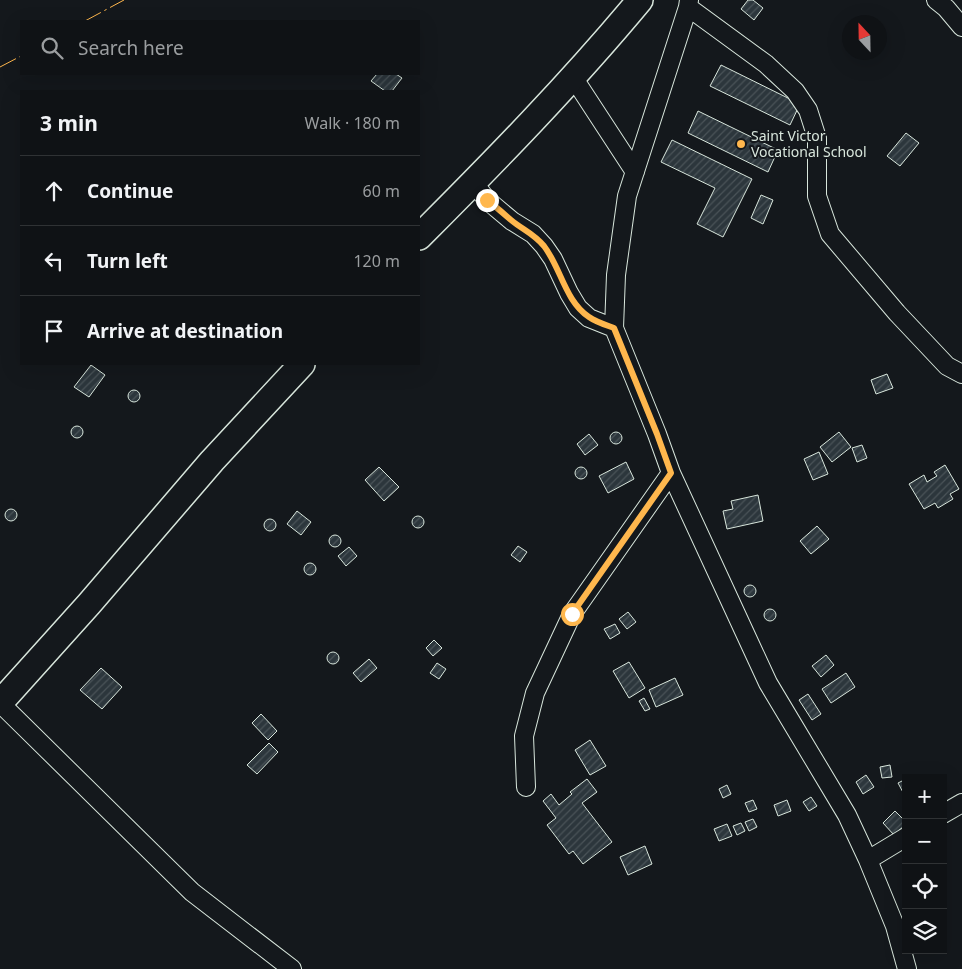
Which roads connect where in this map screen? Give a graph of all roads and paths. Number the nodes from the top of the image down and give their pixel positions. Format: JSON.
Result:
{"nodes":[{"id":1,"x":640,"y":0,"type":"edge"},
{"id":2,"x":936,"y":0,"type":"edge"},
{"id":3,"x":689,"y":4,"type":"edge"},
{"id":4,"x":962,"y":27,"type":"edge"},
{"id":5,"x":573,"y":77,"type":"junction"},
{"id":6,"x":635,"y":172,"type":"junction"},
{"id":7,"x":474,"y":183,"type":"junction"},
{"id":8,"x":420,"y":236,"type":"edge"},
{"id":9,"x":614,"y":328,"type":"junction"},
{"id":10,"x":301,"y":365,"type":"edge"},
{"id":11,"x":962,"y":374,"type":"edge"},
{"id":12,"x":671,"y":473,"type":"junction"},
{"id":13,"x":0,"y":703,"type":"edge"},
{"id":14,"x":526,"y":787,"type":"dead end"},
{"id":15,"x":962,"y":803,"type":"edge"},
{"id":16,"x":947,"y":812,"type":"edge"},
{"id":17,"x":902,"y":839,"type":"edge"},
{"id":18,"x":868,"y":860,"type":"junction"},
{"id":19,"x":292,"y":969,"type":"edge"},
{"id":20,"x":907,"y":969,"type":"edge"}],
"edges":[{"from":1,"to":5,"type":"main road"},
{"from":2,"to":4,"type":"street"},
{"from":3,"to":6,"type":"street"},
{"from":3,"to":11,"type":"street"},
{"from":5,"to":6,"type":"street"},
{"from":5,"to":7,"type":"main road"},
{"from":6,"to":9,"type":"street"},
{"from":7,"to":8,"type":"main road"},
{"from":7,"to":9,"type":"street"},
{"from":9,"to":12,"type":"street"},
{"from":10,"to":13,"type":"main road"},
{"from":12,"to":14,"type":"street"},
{"from":12,"to":18,"type":"street"},
{"from":13,"to":19,"type":"street"},
{"from":15,"to":16,"type":"street"},
{"from":17,"to":18,"type":"street"},
{"from":18,"to":20,"type":"street"}]}
